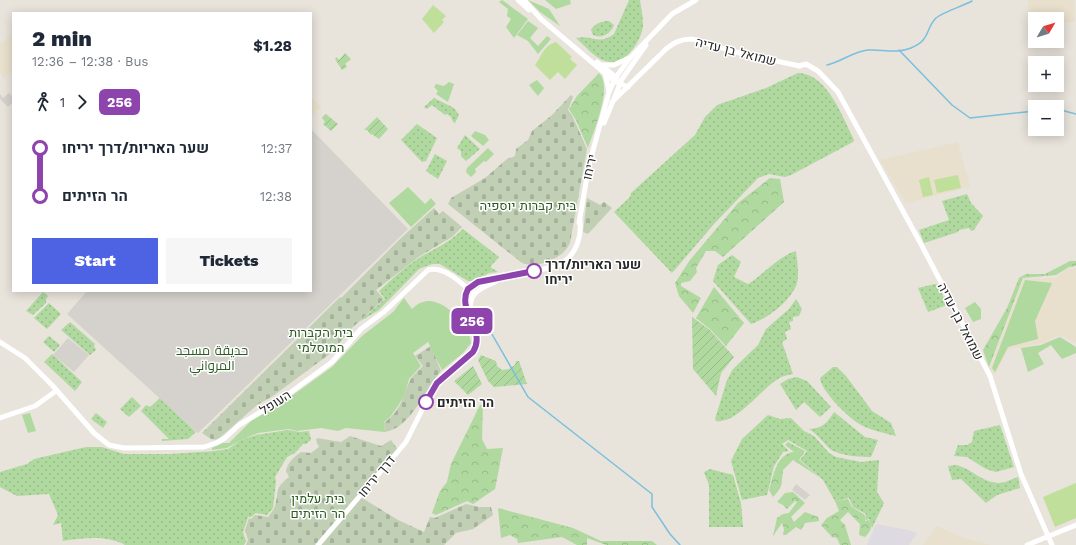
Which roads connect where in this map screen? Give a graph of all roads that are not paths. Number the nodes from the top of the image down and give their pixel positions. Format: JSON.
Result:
{"nodes":[{"id":1,"x":518,"y":0,"type":"edge"},
{"id":2,"x":524,"y":0,"type":"edge"},
{"id":3,"x":696,"y":0,"type":"edge"},
{"id":4,"x":541,"y":19,"type":"junction"},
{"id":5,"x":651,"y":37,"type":"junction"},
{"id":6,"x":589,"y":58,"type":"junction"},
{"id":7,"x":630,"y":58,"type":"junction"},
{"id":8,"x":602,"y":64,"type":"junction"},
{"id":9,"x":603,"y":70,"type":"junction"},
{"id":10,"x":615,"y":79,"type":"junction"},
{"id":11,"x":620,"y":82,"type":"junction"},
{"id":12,"x":628,"y":87,"type":"junction"},
{"id":13,"x":609,"y":92,"type":"junction"},
{"id":14,"x":612,"y":102,"type":"junction"},
{"id":15,"x":850,"y":117,"type":"joint"},
{"id":16,"x":597,"y":139,"type":"junction"},
{"id":17,"x":504,"y":277,"type":"junction"},
{"id":18,"x":468,"y":289,"type":"junction"},
{"id":19,"x":474,"y":294,"type":"junction"},
{"id":20,"x":471,"y":317,"type":"junction"},
{"id":21,"x":0,"y":344,"type":"edge"},
{"id":22,"x":56,"y":391,"type":"junction"},
{"id":23,"x":0,"y":418,"type":"edge"},
{"id":24,"x":1076,"y":525,"type":"edge"},
{"id":25,"x":1048,"y":536,"type":"junction"},
{"id":26,"x":318,"y":545,"type":"edge"},
{"id":27,"x":1027,"y":545,"type":"edge"},
{"id":28,"x":1052,"y":545,"type":"edge"}],
"edges":[{"from":1,"to":4,"type":"street"},
{"from":2,"to":4,"type":"street"},
{"from":3,"to":5,"type":"street"},
{"from":4,"to":6,"type":"street"},
{"from":5,"to":7,"type":"street","name":"יריחו"},
{"from":5,"to":11,"type":"street","name":"יריחו"},
{"from":6,"to":8,"type":"street"},
{"from":6,"to":9,"type":"street"},
{"from":7,"to":8,"type":"street"},
{"from":7,"to":10,"type":"street","name":"יריחו"},
{"from":8,"to":10,"type":"street"},
{"from":9,"to":10,"type":"street"},
{"from":9,"to":13,"type":"street"},
{"from":10,"to":11,"type":"street"},
{"from":10,"to":13,"type":"street","name":"יריחו"},
{"from":11,"to":12,"type":"street"},
{"from":11,"to":14,"type":"street","name":"יריחו"},
{"from":12,"to":14,"type":"street","name":"שמואל בן עדיה"},
{"from":12,"to":15,"type":"street","name":"שמואל בן עדיה"},
{"from":13,"to":16,"type":"street","name":"יריחו"},
{"from":14,"to":16,"type":"street","name":"יריחו"},
{"from":15,"to":25,"type":"street","name":"שמואל בן-עדיה"},
{"from":16,"to":17,"type":"street","name":"יריחו"},
{"from":17,"to":18,"type":"street","name":"יריחו"},
{"from":17,"to":19,"type":"street","name":"יריחו"},
{"from":18,"to":19,"type":"street","name":"העופל"},
{"from":18,"to":20,"type":"street"},
{"from":18,"to":22,"type":"street","name":"העופל"},
{"from":19,"to":20,"type":"street"},
{"from":20,"to":26,"type":"street","name":"דרך יריחו"},
{"from":21,"to":22,"type":"street","name":"העופל"},
{"from":22,"to":23,"type":"street"},
{"from":24,"to":25,"type":"street"},
{"from":25,"to":27,"type":"street"},
{"from":25,"to":28,"type":"street","name":"שמואל בן-עדיה"}]}
